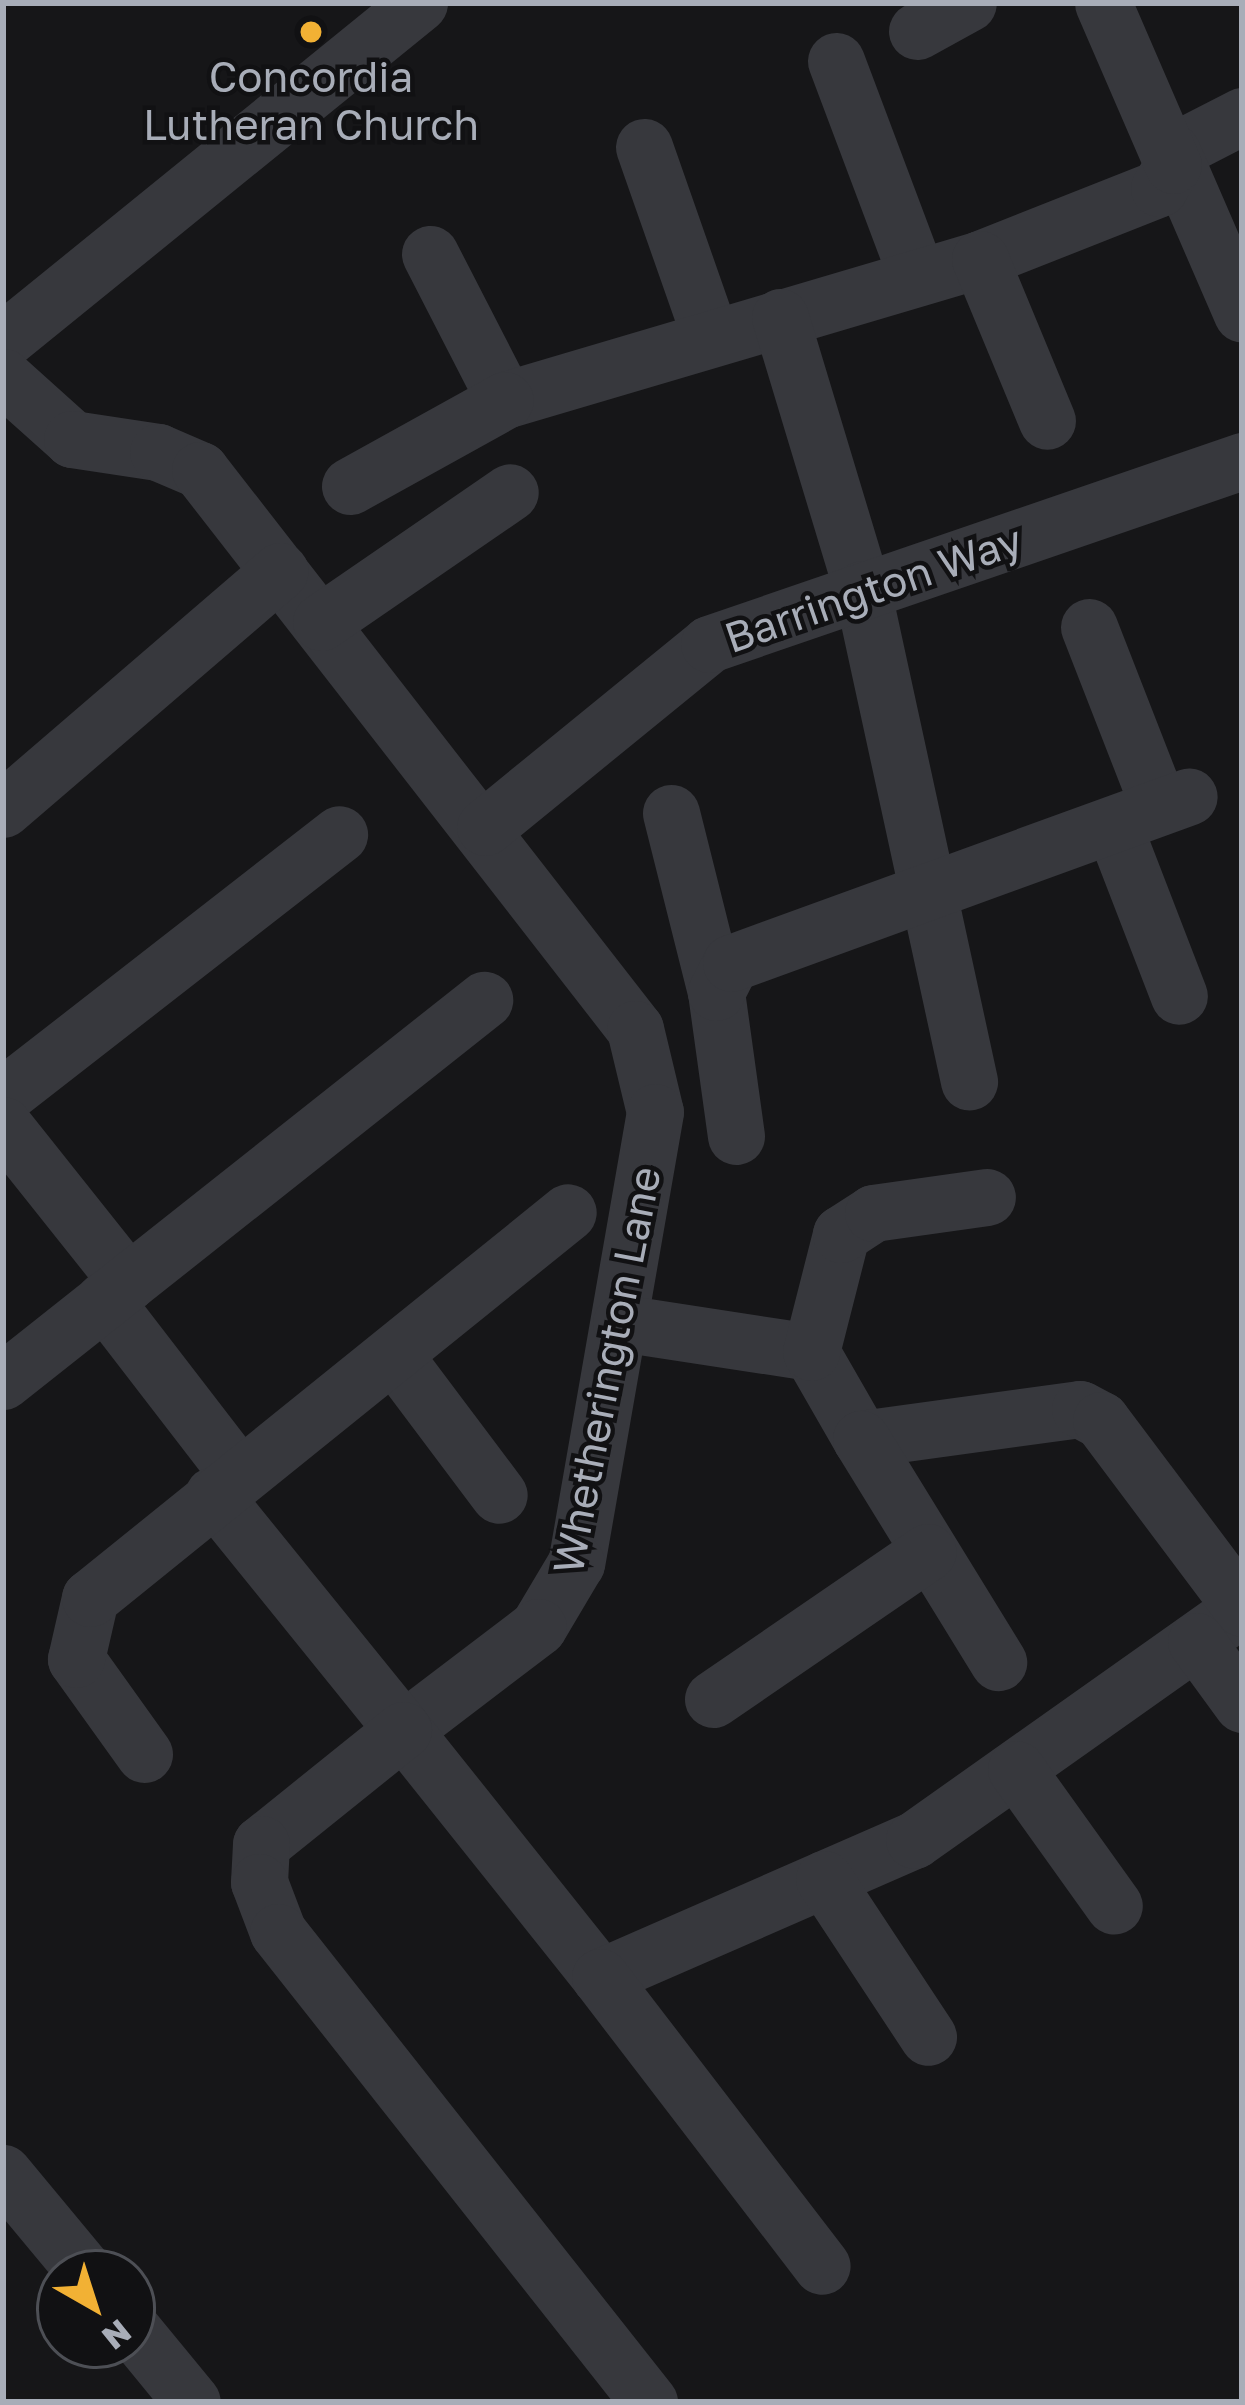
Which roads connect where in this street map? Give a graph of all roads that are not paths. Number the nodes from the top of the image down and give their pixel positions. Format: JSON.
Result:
{"nodes":[{"id":1,"x":419,"y":3,"type":"edge"},
{"id":2,"x":968,"y":3,"type":"edge"},
{"id":3,"x":1103,"y":3,"type":"edge"},
{"id":4,"x":917,"y":31,"type":"dead end"},
{"id":5,"x":836,"y":61,"type":"dead end"},
{"id":6,"x":1242,"y":116,"type":"edge"},
{"id":7,"x":644,"y":147,"type":"dead end"},
{"id":8,"x":1172,"y":152,"type":"junction"},
{"id":9,"x":430,"y":254,"type":"dead end"},
{"id":10,"x":980,"y":259,"type":"junction"},
{"id":11,"x":917,"y":277,"type":"junction"},
{"id":12,"x":1242,"y":314,"type":"edge"},
{"id":13,"x":780,"y":317,"type":"junction"},
{"id":14,"x":711,"y":338,"type":"junction"},
{"id":15,"x":3,"y":340,"type":"edge"},
{"id":16,"x":3,"y":377,"type":"edge"},
{"id":17,"x":505,"y":400,"type":"junction"},
{"id":18,"x":1047,"y":421,"type":"dead end"},
{"id":19,"x":1242,"y":460,"type":"edge"},
{"id":20,"x":350,"y":485,"type":"dead end"},
{"id":21,"x":510,"y":492,"type":"dead end"},
{"id":22,"x":280,"y":571,"type":"junction"},
{"id":23,"x":862,"y":589,"type":"junction"},
{"id":24,"x":321,"y":622,"type":"junction"},
{"id":25,"x":1089,"y":627,"type":"dead end"},
{"id":26,"x":3,"y":809,"type":"edge"},
{"id":27,"x":1154,"y":809,"type":"junction"},
{"id":28,"x":670,"y":813,"type":"dead end"},
{"id":29,"x":485,"y":827,"type":"junction"},
{"id":30,"x":339,"y":834,"type":"dead end"},
{"id":31,"x":926,"y":895,"type":"junction"},
{"id":32,"x":716,"y":992,"type":"junction"},
{"id":33,"x":1179,"y":996,"type":"dead end"},
{"id":34,"x":484,"y":1000,"type":"dead end"},
{"id":35,"x":969,"y":1082,"type":"dead end"},
{"id":36,"x":3,"y":1096,"type":"edge"},
{"id":37,"x":3,"y":1125,"type":"edge"},
{"id":38,"x":736,"y":1136,"type":"dead end"},
{"id":39,"x":987,"y":1197,"type":"dead end"},
{"id":40,"x":568,"y":1211,"type":"dead end"},
{"id":41,"x":116,"y":1291,"type":"junction"},
{"id":42,"x":621,"y":1323,"type":"junction"},
{"id":43,"x":811,"y":1352,"type":"junction"},
{"id":44,"x":393,"y":1354,"type":"junction"},
{"id":45,"x":3,"y":1381,"type":"edge"},
{"id":46,"x":861,"y":1439,"type":"junction"},
{"id":47,"x":226,"y":1485,"type":"junction"},
{"id":48,"x":499,"y":1496,"type":"dead end"},
{"id":49,"x":928,"y":1552,"type":"junction"},
{"id":50,"x":1242,"y":1608,"type":"edge"},
{"id":51,"x":1196,"y":1641,"type":"junction"},
{"id":52,"x":998,"y":1662,"type":"dead end"},
{"id":53,"x":713,"y":1700,"type":"dead end"},
{"id":54,"x":1242,"y":1704,"type":"edge"},
{"id":55,"x":403,"y":1730,"type":"junction"},
{"id":56,"x":144,"y":1754,"type":"dead end"},
{"id":57,"x":1016,"y":1769,"type":"junction"},
{"id":58,"x":824,"y":1879,"type":"junction"},
{"id":59,"x":1114,"y":1906,"type":"dead end"},
{"id":60,"x":600,"y":1977,"type":"junction"},
{"id":61,"x":928,"y":2038,"type":"dead end"},
{"id":62,"x":3,"y":2173,"type":"edge"},
{"id":63,"x":66,"y":2249,"type":"edge"},
{"id":64,"x":822,"y":2266,"type":"dead end"},
{"id":65,"x":156,"y":2358,"type":"edge"},
{"id":66,"x":192,"y":2402,"type":"edge"},
{"id":67,"x":650,"y":2402,"type":"edge"}],
"edges":[{"from":1,"to":15,"type":"street"},
{"from":2,"to":4,"type":"street"},
{"from":3,"to":8,"type":"street"},
{"from":5,"to":11,"type":"street"},
{"from":6,"to":8,"type":"street"},
{"from":7,"to":14,"type":"street"},
{"from":8,"to":10,"type":"street"},
{"from":8,"to":12,"type":"street"},
{"from":9,"to":17,"type":"street"},
{"from":10,"to":11,"type":"street"},
{"from":10,"to":18,"type":"street"},
{"from":11,"to":13,"type":"street"},
{"from":13,"to":14,"type":"street"},
{"from":13,"to":23,"type":"street"},
{"from":14,"to":17,"type":"street"},
{"from":16,"to":22,"type":"street","name":"Whetherington Lane"},
{"from":17,"to":20,"type":"street"},
{"from":19,"to":23,"type":"street","name":"Barrington Way"},
{"from":21,"to":24,"type":"street"},
{"from":22,"to":24,"type":"street","name":"Whetherington Lane"},
{"from":22,"to":26,"type":"street"},
{"from":23,"to":29,"type":"street","name":"Barrington Way"},
{"from":23,"to":31,"type":"street"},
{"from":24,"to":29,"type":"street","name":"Whetherington Lane"},
{"from":25,"to":27,"type":"street"},
{"from":27,"to":31,"type":"street"},
{"from":27,"to":33,"type":"street"},
{"from":28,"to":32,"type":"street"},
{"from":29,"to":42,"type":"street","name":"Whetherington Lane"},
{"from":30,"to":36,"type":"street"},
{"from":31,"to":32,"type":"street"},
{"from":31,"to":35,"type":"street"},
{"from":32,"to":38,"type":"street"},
{"from":34,"to":41,"type":"street"},
{"from":37,"to":41,"type":"street"},
{"from":39,"to":43,"type":"street"},
{"from":40,"to":44,"type":"street"},
{"from":41,"to":45,"type":"street"},
{"from":41,"to":47,"type":"street"},
{"from":42,"to":43,"type":"street"},
{"from":42,"to":55,"type":"street","name":"Whetherington Lane"},
{"from":43,"to":46,"type":"street"},
{"from":44,"to":47,"type":"street"},
{"from":44,"to":48,"type":"street"},
{"from":46,"to":49,"type":"street"},
{"from":46,"to":50,"type":"street"},
{"from":47,"to":55,"type":"street"},
{"from":47,"to":56,"type":"street"},
{"from":49,"to":52,"type":"street"},
{"from":49,"to":53,"type":"street"},
{"from":50,"to":51,"type":"street"},
{"from":51,"to":54,"type":"street"},
{"from":51,"to":57,"type":"street"},
{"from":55,"to":60,"type":"street"},
{"from":55,"to":67,"type":"street","name":"Whetherington Lane"},
{"from":57,"to":58,"type":"street"},
{"from":57,"to":59,"type":"street"},
{"from":58,"to":60,"type":"street"},
{"from":58,"to":61,"type":"street"},
{"from":60,"to":64,"type":"street"},
{"from":62,"to":63,"type":"street"},
{"from":65,"to":66,"type":"street"}]}
